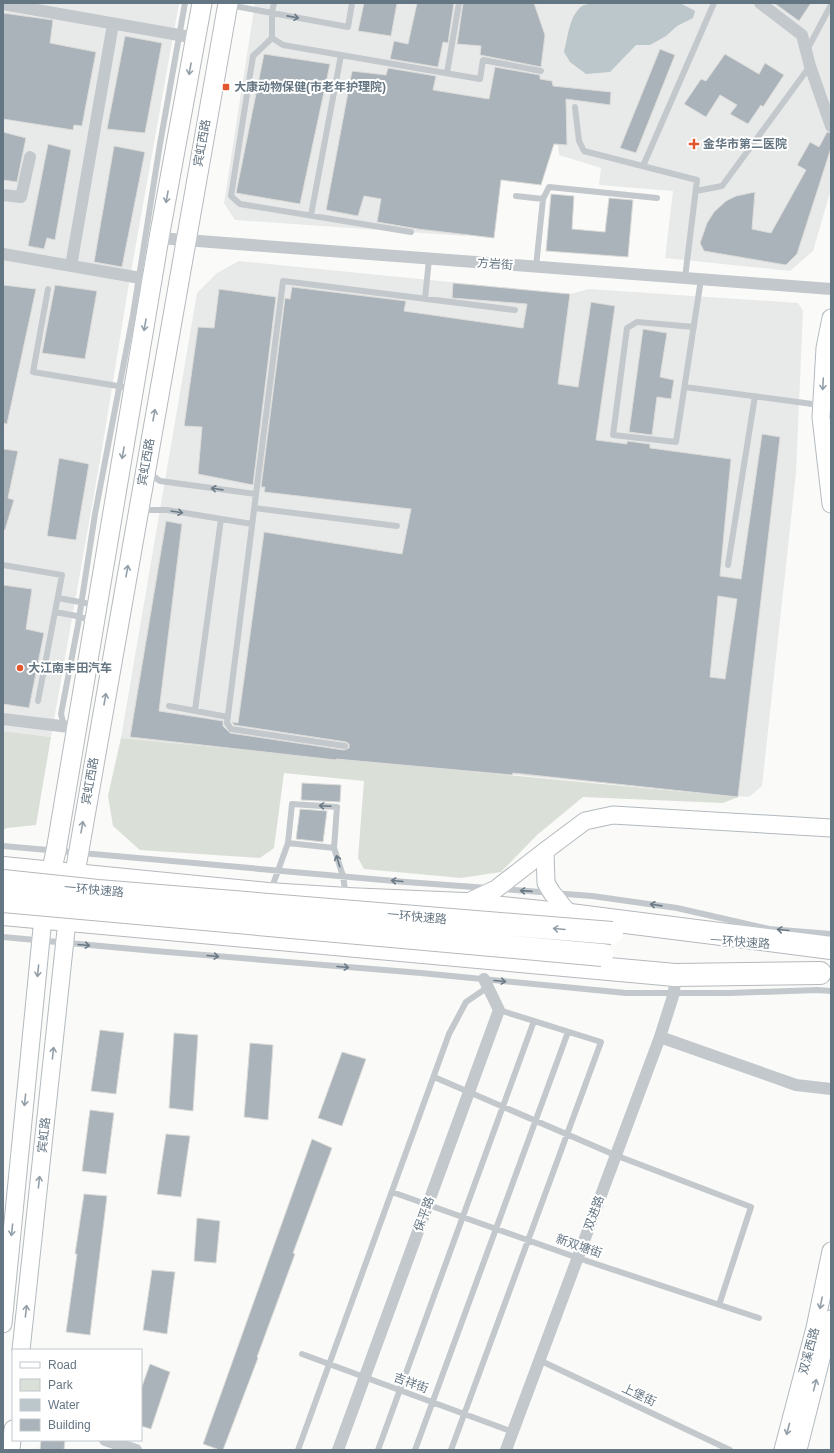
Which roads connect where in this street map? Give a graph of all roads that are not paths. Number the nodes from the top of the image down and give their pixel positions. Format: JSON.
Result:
{"nodes":[{"id":1,"x":185,"y":3,"type":"edge"},
{"id":2,"x":202,"y":3,"type":"edge"},
{"id":3,"x":274,"y":3,"type":"edge"},
{"id":4,"x":352,"y":3,"type":"edge"},
{"id":5,"x":459,"y":3,"type":"edge"},
{"id":6,"x":714,"y":3,"type":"edge"},
{"id":7,"x":760,"y":3,"type":"edge"},
{"id":8,"x":3,"y":4,"type":"edge"},
{"id":9,"x":227,"y":4,"type":"edge"},
{"id":10,"x":831,"y":5,"type":"edge"},
{"id":11,"x":272,"y":13,"type":"junction"},
{"id":12,"x":113,"y":24,"type":"junction"},
{"id":13,"x":187,"y":37,"type":"junction"},
{"id":14,"x":272,"y":38,"type":"junction"},
{"id":15,"x":806,"y":51,"type":"junction"},
{"id":16,"x":341,"y":55,"type":"junction"},
{"id":17,"x":810,"y":66,"type":"junction"},
{"id":18,"x":541,"y":71,"type":"dead end"},
{"id":19,"x":447,"y":74,"type":"junction"},
{"id":20,"x":575,"y":107,"type":"dead end"},
{"id":21,"x":831,"y":126,"type":"edge"},
{"id":22,"x":30,"y":157,"type":"dead end"},
{"id":23,"x":643,"y":166,"type":"junction"},
{"id":24,"x":696,"y":191,"type":"junction"},
{"id":25,"x":3,"y":195,"type":"edge"},
{"id":26,"x":516,"y":196,"type":"dead end"},
{"id":27,"x":657,"y":198,"type":"dead end"},
{"id":28,"x":543,"y":199,"type":"junction"},
{"id":29,"x":310,"y":215,"type":"junction"},
{"id":30,"x":411,"y":232,"type":"dead end"},
{"id":31,"x":160,"y":238,"type":"junction"},
{"id":32,"x":185,"y":240,"type":"junction"},
{"id":33,"x":3,"y":254,"type":"edge"},
{"id":34,"x":429,"y":259,"type":"junction"},
{"id":35,"x":71,"y":266,"type":"junction"},
{"id":36,"x":536,"y":267,"type":"junction"},
{"id":37,"x":685,"y":278,"type":"junction"},
{"id":38,"x":146,"y":279,"type":"junction"},
{"id":39,"x":701,"y":279,"type":"junction"},
{"id":40,"x":48,"y":289,"type":"dead end"},
{"id":41,"x":831,"y":289,"type":"edge"},
{"id":42,"x":425,"y":299,"type":"junction"},
{"id":43,"x":515,"y":310,"type":"dead end"},
{"id":44,"x":831,"y":318,"type":"edge"},
{"id":45,"x":694,"y":327,"type":"junction"},
{"id":46,"x":127,"y":387,"type":"junction"},
{"id":47,"x":685,"y":387,"type":"junction"},
{"id":48,"x":755,"y":396,"type":"junction"},
{"id":49,"x":822,"y":406,"type":"junction"},
{"id":50,"x":145,"y":470,"type":"junction"},
{"id":51,"x":256,"y":494,"type":"junction"},
{"id":52,"x":831,"y":504,"type":"edge"},
{"id":53,"x":254,"y":508,"type":"junction"},
{"id":54,"x":138,"y":510,"type":"junction"},
{"id":55,"x":221,"y":519,"type":"junction"},
{"id":56,"x":252,"y":524,"type":"junction"},
{"id":57,"x":396,"y":526,"type":"dead end"},
{"id":58,"x":3,"y":565,"type":"edge"},
{"id":59,"x":728,"y":565,"type":"dead end"},
{"id":60,"x":58,"y":598,"type":"junction"},
{"id":61,"x":88,"y":611,"type":"junction"},
{"id":62,"x":55,"y":612,"type":"junction"},
{"id":63,"x":38,"y":701,"type":"dead end"},
{"id":64,"x":169,"y":706,"type":"dead end"},
{"id":65,"x":195,"y":710,"type":"junction"},
{"id":66,"x":228,"y":717,"type":"junction"},
{"id":67,"x":3,"y":719,"type":"edge"},
{"id":68,"x":70,"y":727,"type":"junction"},
{"id":69,"x":345,"y":746,"type":"dead end"},
{"id":70,"x":831,"y":828,"type":"edge"},
{"id":71,"x":288,"y":844,"type":"junction"},
{"id":72,"x":3,"y":846,"type":"edge"},
{"id":73,"x":334,"y":848,"type":"junction"},
{"id":74,"x":56,"y":850,"type":"junction"},
{"id":75,"x":545,"y":851,"type":"junction"},
{"id":76,"x":78,"y":852,"type":"junction"},
{"id":77,"x":3,"y":868,"type":"edge"},
{"id":78,"x":278,"y":870,"type":"junction"},
{"id":79,"x":51,"y":872,"type":"junction"},
{"id":80,"x":74,"y":875,"type":"junction"},
{"id":81,"x":343,"y":876,"type":"junction"},
{"id":82,"x":3,"y":881,"type":"edge"},
{"id":83,"x":496,"y":889,"type":"junction"},
{"id":84,"x":552,"y":893,"type":"junction"},
{"id":85,"x":268,"y":894,"type":"junction"},
{"id":86,"x":347,"y":899,"type":"junction"},
{"id":87,"x":3,"y":901,"type":"edge"},
{"id":88,"x":464,"y":904,"type":"junction"},
{"id":89,"x":3,"y":914,"type":"edge"},
{"id":90,"x":570,"y":915,"type":"junction"},
{"id":91,"x":43,"y":918,"type":"junction"},
{"id":92,"x":67,"y":921,"type":"junction"},
{"id":93,"x":831,"y":934,"type":"edge"},
{"id":94,"x":3,"y":937,"type":"edge"},
{"id":95,"x":41,"y":941,"type":"junction"},
{"id":96,"x":65,"y":943,"type":"junction"},
{"id":97,"x":828,"y":943,"type":"edge"},
{"id":98,"x":825,"y":982,"type":"edge"},
{"id":99,"x":486,"y":983,"type":"junction"},
{"id":100,"x":674,"y":984,"type":"junction"},
{"id":101,"x":499,"y":1010,"type":"junction"},
{"id":102,"x":534,"y":1021,"type":"junction"},
{"id":103,"x":568,"y":1032,"type":"junction"},
{"id":104,"x":660,"y":1037,"type":"junction"},
{"id":105,"x":434,"y":1077,"type":"junction"},
{"id":106,"x":831,"y":1089,"type":"edge"},
{"id":107,"x":469,"y":1091,"type":"junction"},
{"id":108,"x":503,"y":1106,"type":"junction"},
{"id":109,"x":537,"y":1120,"type":"junction"},
{"id":110,"x":568,"y":1134,"type":"junction"},
{"id":111,"x":616,"y":1155,"type":"junction"},
{"id":112,"x":392,"y":1192,"type":"junction"},
{"id":113,"x":428,"y":1204,"type":"junction"},
{"id":114,"x":463,"y":1217,"type":"junction"},
{"id":115,"x":497,"y":1229,"type":"junction"},
{"id":116,"x":528,"y":1240,"type":"junction"},
{"id":117,"x":831,"y":1251,"type":"edge"},
{"id":118,"x":578,"y":1258,"type":"junction"},
{"id":119,"x":719,"y":1305,"type":"junction"},
{"id":120,"x":759,"y":1318,"type":"dead end"},
{"id":121,"x":831,"y":1319,"type":"edge"},
{"id":122,"x":3,"y":1324,"type":"edge"},
{"id":123,"x":22,"y":1349,"type":"edge"},
{"id":124,"x":302,"y":1354,"type":"dead end"},
{"id":125,"x":539,"y":1360,"type":"junction"},
{"id":126,"x":329,"y":1364,"type":"junction"},
{"id":127,"x":365,"y":1377,"type":"junction"},
{"id":128,"x":400,"y":1390,"type":"junction"},
{"id":129,"x":433,"y":1403,"type":"junction"},
{"id":130,"x":464,"y":1414,"type":"junction"},
{"id":131,"x":512,"y":1432,"type":"junction"},
{"id":132,"x":12,"y":1440,"type":"edge"},
{"id":133,"x":112,"y":1444,"type":"edge"},
{"id":134,"x":11,"y":1450,"type":"edge"},
{"id":135,"x":136,"y":1450,"type":"edge"},
{"id":136,"x":298,"y":1450,"type":"edge"},
{"id":137,"x":338,"y":1450,"type":"edge"},
{"id":138,"x":378,"y":1450,"type":"edge"},
{"id":139,"x":416,"y":1450,"type":"edge"},
{"id":140,"x":451,"y":1450,"type":"edge"},
{"id":141,"x":506,"y":1450,"type":"edge"},
{"id":142,"x":730,"y":1450,"type":"edge"},
{"id":143,"x":782,"y":1450,"type":"edge"},
{"id":144,"x":798,"y":1450,"type":"edge"}],
"edges":[{"from":1,"to":13,"type":"lane"},
{"from":2,"to":13,"type":"main road","name":"宾虹西路"},
{"from":3,"to":11,"type":"lane"},
{"from":11,"to":4,"type":"lane","one_way":true},
{"from":5,"to":19,"type":"lane"},
{"from":6,"to":23,"type":"lane"},
{"from":7,"to":15,"type":"street"},
{"from":8,"to":12,"type":"street"},
{"from":9,"to":11,"type":"lane"},
{"from":9,"to":32,"type":"main road","name":"宾虹西路"},
{"from":10,"to":15,"type":"lane"},
{"from":11,"to":14,"type":"lane"},
{"from":12,"to":13,"type":"street"},
{"from":12,"to":35,"type":"street"},
{"from":13,"to":31,"type":"main road","name":"宾虹西路","one_way":true},
{"from":13,"to":38,"type":"lane"},
{"from":14,"to":16,"type":"lane"},
{"from":14,"to":29,"type":"lane"},
{"from":15,"to":17,"type":"street"},
{"from":16,"to":19,"type":"lane"},
{"from":16,"to":29,"type":"lane"},
{"from":17,"to":21,"type":"street"},
{"from":17,"to":24,"type":"lane"},
{"from":18,"to":19,"type":"lane"},
{"from":20,"to":23,"type":"lane"},
{"from":22,"to":25,"type":"street"},
{"from":23,"to":24,"type":"lane"},
{"from":24,"to":37,"type":"lane"},
{"from":26,"to":28,"type":"lane"},
{"from":27,"to":28,"type":"lane"},
{"from":28,"to":36,"type":"lane"},
{"from":29,"to":30,"type":"lane"},
{"from":31,"to":32,"type":"street","name":"方岩街"},
{"from":31,"to":38,"type":"main road","name":"宾虹西路"},
{"from":32,"to":34,"type":"street","name":"方岩街"},
{"from":50,"to":32,"type":"main road","name":"宾虹西路","one_way":true},
{"from":33,"to":35,"type":"street"},
{"from":34,"to":36,"type":"street","name":"方岩街"},
{"from":34,"to":42,"type":"lane"},
{"from":35,"to":38,"type":"street"},
{"from":36,"to":37,"type":"street","name":"方岩街"},
{"from":37,"to":39,"type":"street","name":"方岩街"},
{"from":38,"to":46,"type":"main road","name":"宾虹西路"},
{"from":39,"to":41,"type":"street","name":"方岩街"},
{"from":39,"to":45,"type":"lane"},
{"from":40,"to":46,"type":"lane"},
{"from":42,"to":43,"type":"lane"},
{"from":42,"to":51,"type":"lane"},
{"from":44,"to":49,"type":"main road","one_way":true},
{"from":45,"to":47,"type":"lane"},
{"from":45,"to":47,"type":"lane"},
{"from":46,"to":61,"type":"main road","name":"宾虹西路"},
{"from":47,"to":48,"type":"lane"},
{"from":48,"to":49,"type":"lane"},
{"from":48,"to":59,"type":"lane"},
{"from":49,"to":52,"type":"main road"},
{"from":51,"to":50,"type":"lane","one_way":true},
{"from":50,"to":54,"type":"main road","name":"宾虹西路"},
{"from":51,"to":53,"type":"lane"},
{"from":53,"to":56,"type":"lane"},
{"from":53,"to":57,"type":"lane"},
{"from":54,"to":55,"type":"lane","one_way":true},
{"from":76,"to":54,"type":"main road","name":"宾虹西路","one_way":true},
{"from":55,"to":56,"type":"lane"},
{"from":55,"to":65,"type":"lane"},
{"from":56,"to":66,"type":"lane"},
{"from":58,"to":60,"type":"lane"},
{"from":60,"to":61,"type":"lane"},
{"from":60,"to":62,"type":"lane"},
{"from":61,"to":62,"type":"lane"},
{"from":61,"to":68,"type":"main road","name":"宾虹西路"},
{"from":62,"to":63,"type":"lane"},
{"from":64,"to":65,"type":"lane"},
{"from":65,"to":66,"type":"lane"},
{"from":66,"to":69,"type":"lane"},
{"from":67,"to":68,"type":"street"},
{"from":68,"to":74,"type":"main road","name":"宾虹西路"},
{"from":70,"to":75,"type":"main road"},
{"from":71,"to":73,"type":"lane"},
{"from":73,"to":71,"type":"lane","one_way":true},
{"from":71,"to":78,"type":"lane"},
{"from":72,"to":74,"type":"lane"},
{"from":81,"to":73,"type":"lane","one_way":true},
{"from":74,"to":76,"type":"lane"},
{"from":74,"to":79,"type":"main road","name":"宾虹西路"},
{"from":75,"to":83,"type":"main road"},
{"from":75,"to":84,"type":"main road"},
{"from":76,"to":78,"type":"lane"},
{"from":76,"to":80,"type":"main road","name":"宾虹西路"},
{"from":77,"to":79,"type":"highway"},
{"from":78,"to":81,"type":"lane"},
{"from":78,"to":85,"type":"lane"},
{"from":79,"to":80,"type":"highway"},
{"from":79,"to":91,"type":"main road","name":"宾虹西路"},
{"from":80,"to":85,"type":"highway"},
{"from":80,"to":92,"type":"main road","name":"宾虹西路"},
{"from":83,"to":81,"type":"lane","one_way":true},
{"from":81,"to":86,"type":"lane"},
{"from":97,"to":82,"type":"highway","name":"一环快速路","one_way":true,"bridge":true},
{"from":84,"to":83,"type":"lane","one_way":true},
{"from":83,"to":88,"type":"main road"},
{"from":84,"to":90,"type":"main road"},
{"from":97,"to":84,"type":"lane","one_way":true},
{"from":85,"to":86,"type":"highway"},
{"from":86,"to":88,"type":"highway"},
{"from":87,"to":98,"type":"highway","name":"一环快速路","bridge":true},
{"from":88,"to":90,"type":"highway"},
{"from":89,"to":91,"type":"highway"},
{"from":90,"to":97,"type":"highway"},
{"from":91,"to":92,"type":"highway"},
{"from":91,"to":95,"type":"main road","name":"宾虹路"},
{"from":92,"to":96,"type":"main road","name":"宾虹路"},
{"from":92,"to":100,"type":"highway"},
{"from":93,"to":97,"type":"lane"},
{"from":94,"to":95,"type":"lane"},
{"from":95,"to":96,"type":"lane"},
{"from":95,"to":122,"type":"main road","name":"宾虹路","one_way":true},
{"from":96,"to":99,"type":"lane","one_way":true},
{"from":123,"to":96,"type":"main road","name":"宾虹路","one_way":true},
{"from":98,"to":100,"type":"highway"},
{"from":99,"to":100,"type":"lane","one_way":true},
{"from":99,"to":101,"type":"street"},
{"from":99,"to":105,"type":"lane"},
{"from":100,"to":104,"type":"street","name":"双进路"},
{"from":101,"to":102,"type":"lane"},
{"from":101,"to":107,"type":"street","name":"保平路"},
{"from":102,"to":103,"type":"lane"},
{"from":102,"to":108,"type":"lane"},
{"from":103,"to":109,"type":"lane"},
{"from":103,"to":110,"type":"lane"},
{"from":104,"to":106,"type":"street"},
{"from":104,"to":111,"type":"street","name":"双进路"},
{"from":105,"to":107,"type":"lane"},
{"from":105,"to":112,"type":"lane"},
{"from":107,"to":108,"type":"lane"},
{"from":107,"to":113,"type":"street","name":"保平路"},
{"from":108,"to":109,"type":"lane"},
{"from":108,"to":114,"type":"lane"},
{"from":109,"to":110,"type":"lane"},
{"from":109,"to":115,"type":"lane"},
{"from":110,"to":111,"type":"lane"},
{"from":110,"to":116,"type":"lane"},
{"from":111,"to":118,"type":"street","name":"双进路"},
{"from":111,"to":119,"type":"lane"},
{"from":112,"to":113,"type":"lane","name":"新双塘街"},
{"from":112,"to":126,"type":"lane"},
{"from":113,"to":114,"type":"lane","name":"新双塘街"},
{"from":113,"to":127,"type":"street","name":"保平路"},
{"from":114,"to":115,"type":"lane","name":"新双塘街"},
{"from":114,"to":128,"type":"lane"},
{"from":115,"to":116,"type":"lane","name":"新双塘街"},
{"from":115,"to":129,"type":"lane"},
{"from":116,"to":118,"type":"lane","name":"新双塘街"},
{"from":116,"to":130,"type":"lane"},
{"from":117,"to":143,"type":"main road","name":"双溪西路","one_way":true},
{"from":118,"to":119,"type":"lane","name":"新双塘街"},
{"from":118,"to":125,"type":"street","name":"双进路"},
{"from":119,"to":120,"type":"lane","name":"新双塘街"},
{"from":144,"to":121,"type":"main road","name":"双溪西路","one_way":true},
{"from":124,"to":126,"type":"lane","name":"吉祥街"},
{"from":125,"to":131,"type":"street","name":"双进路"},
{"from":125,"to":142,"type":"lane","name":"上堡街"},
{"from":126,"to":127,"type":"lane","name":"吉祥街"},
{"from":126,"to":136,"type":"lane"},
{"from":127,"to":128,"type":"lane","name":"吉祥街"},
{"from":127,"to":137,"type":"street","name":"保平路"},
{"from":128,"to":129,"type":"lane","name":"吉祥街"},
{"from":128,"to":138,"type":"lane"},
{"from":129,"to":130,"type":"lane","name":"吉祥街"},
{"from":129,"to":139,"type":"lane"},
{"from":130,"to":131,"type":"lane","name":"吉祥街"},
{"from":130,"to":140,"type":"lane"},
{"from":131,"to":141,"type":"street","name":"双进路"},
{"from":132,"to":134,"type":"main road"},
{"from":133,"to":135,"type":"street"}]}
